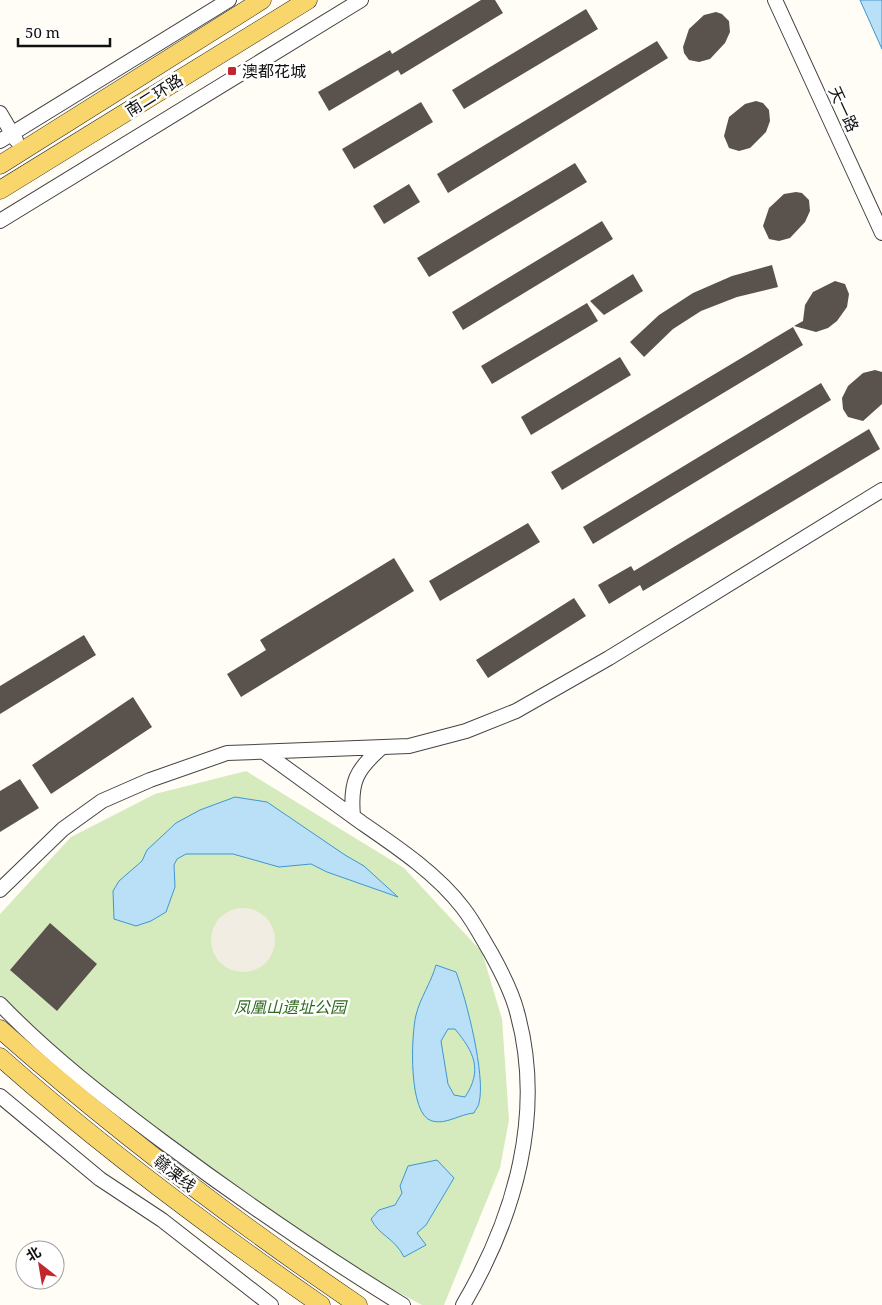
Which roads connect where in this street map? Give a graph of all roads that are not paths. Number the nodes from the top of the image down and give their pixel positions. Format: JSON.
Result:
{"nodes":[{"id":1,"x":229,"y":0,"type":"edge"},
{"id":2,"x":262,"y":0,"type":"edge"},
{"id":3,"x":308,"y":0,"type":"edge"},
{"id":4,"x":361,"y":0,"type":"edge"},
{"id":5,"x":775,"y":0,"type":"edge"},
{"id":6,"x":131,"y":82,"type":"junction"},
{"id":7,"x":143,"y":101,"type":"junction"},
{"id":8,"x":0,"y":113,"type":"edge"},
{"id":9,"x":12,"y":133,"type":"junction"},
{"id":10,"x":0,"y":141,"type":"edge"},
{"id":11,"x":22,"y":150,"type":"junction"},
{"id":12,"x":0,"y":165,"type":"edge"},
{"id":13,"x":34,"y":169,"type":"junction"},
{"id":14,"x":0,"y":190,"type":"edge"},
{"id":15,"x":0,"y":221,"type":"edge"},
{"id":16,"x":882,"y":233,"type":"edge"},
{"id":17,"x":882,"y":490,"type":"edge"},
{"id":18,"x":382,"y":748,"type":"junction"},
{"id":19,"x":264,"y":752,"type":"junction"},
{"id":20,"x":353,"y":816,"type":"junction"},
{"id":21,"x":0,"y":890,"type":"edge"},
{"id":22,"x":0,"y":1004,"type":"edge"},
{"id":23,"x":0,"y":1029,"type":"edge"},
{"id":24,"x":0,"y":1057,"type":"edge"},
{"id":25,"x":0,"y":1096,"type":"edge"},
{"id":26,"x":271,"y":1305,"type":"edge"},
{"id":27,"x":321,"y":1305,"type":"edge"},
{"id":28,"x":358,"y":1305,"type":"edge"},
{"id":29,"x":403,"y":1305,"type":"edge"},
{"id":30,"x":463,"y":1305,"type":"edge"}],
"edges":[{"from":1,"to":9,"type":"street"},
{"from":2,"to":6,"type":"main road","name":"南二环路"},
{"from":3,"to":7,"type":"main road","name":"南二环路"},
{"from":4,"to":15,"type":"street"},
{"from":5,"to":16,"type":"street","name":"天一路"},
{"from":6,"to":7,"type":"main road"},
{"from":6,"to":11,"type":"main road","name":"南二环路"},
{"from":7,"to":13,"type":"main road","name":"南二环路"},
{"from":8,"to":9,"type":"street"},
{"from":9,"to":10,"type":"street"},
{"from":9,"to":11,"type":"street"},
{"from":11,"to":12,"type":"main road","name":"南二环路"},
{"from":11,"to":13,"type":"main road"},
{"from":13,"to":14,"type":"main road","name":"南二环路"},
{"from":17,"to":18,"type":"street"},
{"from":18,"to":19,"type":"street"},
{"from":18,"to":20,"type":"street"},
{"from":19,"to":20,"type":"street"},
{"from":19,"to":21,"type":"street"},
{"from":20,"to":30,"type":"street"},
{"from":22,"to":29,"type":"street"},
{"from":23,"to":28,"type":"main road","name":"赣溧线"},
{"from":24,"to":27,"type":"main road","name":"赣溧线"},
{"from":25,"to":26,"type":"street"}]}
